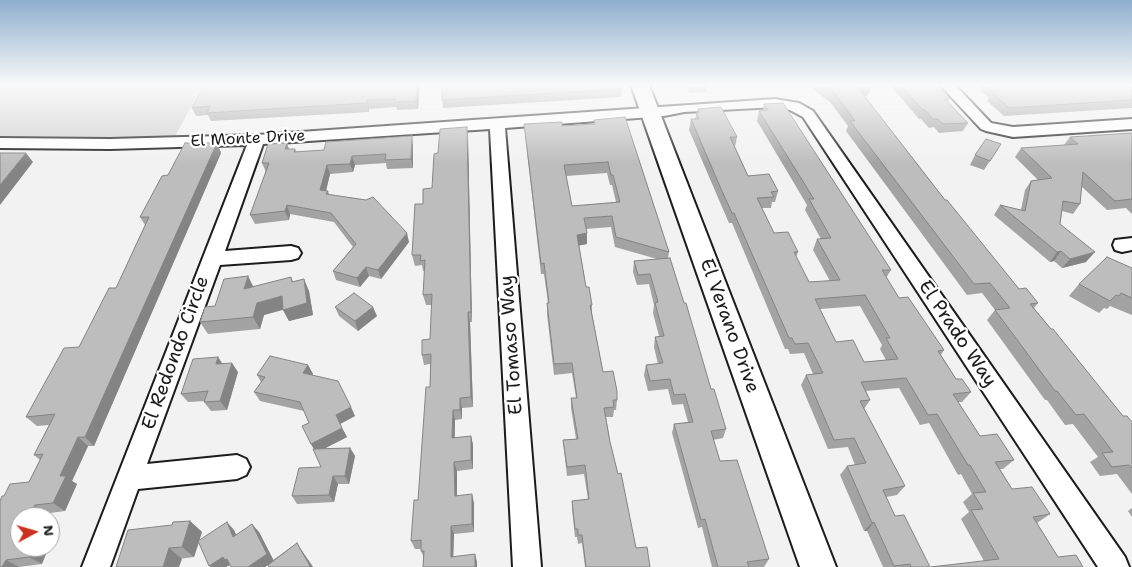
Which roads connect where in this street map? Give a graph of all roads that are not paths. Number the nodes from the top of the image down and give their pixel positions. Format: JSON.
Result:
{"nodes":[{"id":1,"x":661,"y":111,"type":"edge"},
{"id":2,"x":805,"y":111,"type":"edge"},
{"id":3,"x":973,"y":111,"type":"edge"},
{"id":4,"x":651,"y":113,"type":"junction"},
{"id":5,"x":498,"y":122,"type":"junction"},
{"id":6,"x":1132,"y":124,"type":"edge"},
{"id":7,"x":257,"y":140,"type":"junction"},
{"id":8,"x":0,"y":143,"type":"edge"},
{"id":9,"x":291,"y":253,"type":"dead end"},
{"id":10,"x":211,"y":259,"type":"junction"},
{"id":11,"x":237,"y":467,"type":"dead end"},
{"id":12,"x":130,"y":478,"type":"junction"},
{"id":13,"x":96,"y":567,"type":"edge"},
{"id":14,"x":527,"y":567,"type":"edge"},
{"id":15,"x":818,"y":567,"type":"edge"},
{"id":16,"x":1115,"y":567,"type":"edge"}],
"edges":[{"from":1,"to":4,"type":"street","name":"El Monte Drive"},
{"from":2,"to":16,"type":"street","name":"El Prado Way"},
{"from":3,"to":6,"type":"street"},
{"from":4,"to":5,"type":"street","name":"El Monte Drive"},
{"from":4,"to":15,"type":"street","name":"El Verano Drive"},
{"from":5,"to":7,"type":"street","name":"El Monte Drive"},
{"from":5,"to":14,"type":"street","name":"El Tomaso Way"},
{"from":7,"to":8,"type":"street","name":"El Monte Drive"},
{"from":7,"to":10,"type":"street","name":"El Redondo Circle"},
{"from":9,"to":10,"type":"street"},
{"from":10,"to":12,"type":"street","name":"El Redondo Circle"},
{"from":11,"to":12,"type":"street"},
{"from":12,"to":13,"type":"street","name":"El Redondo Circle"}]}
